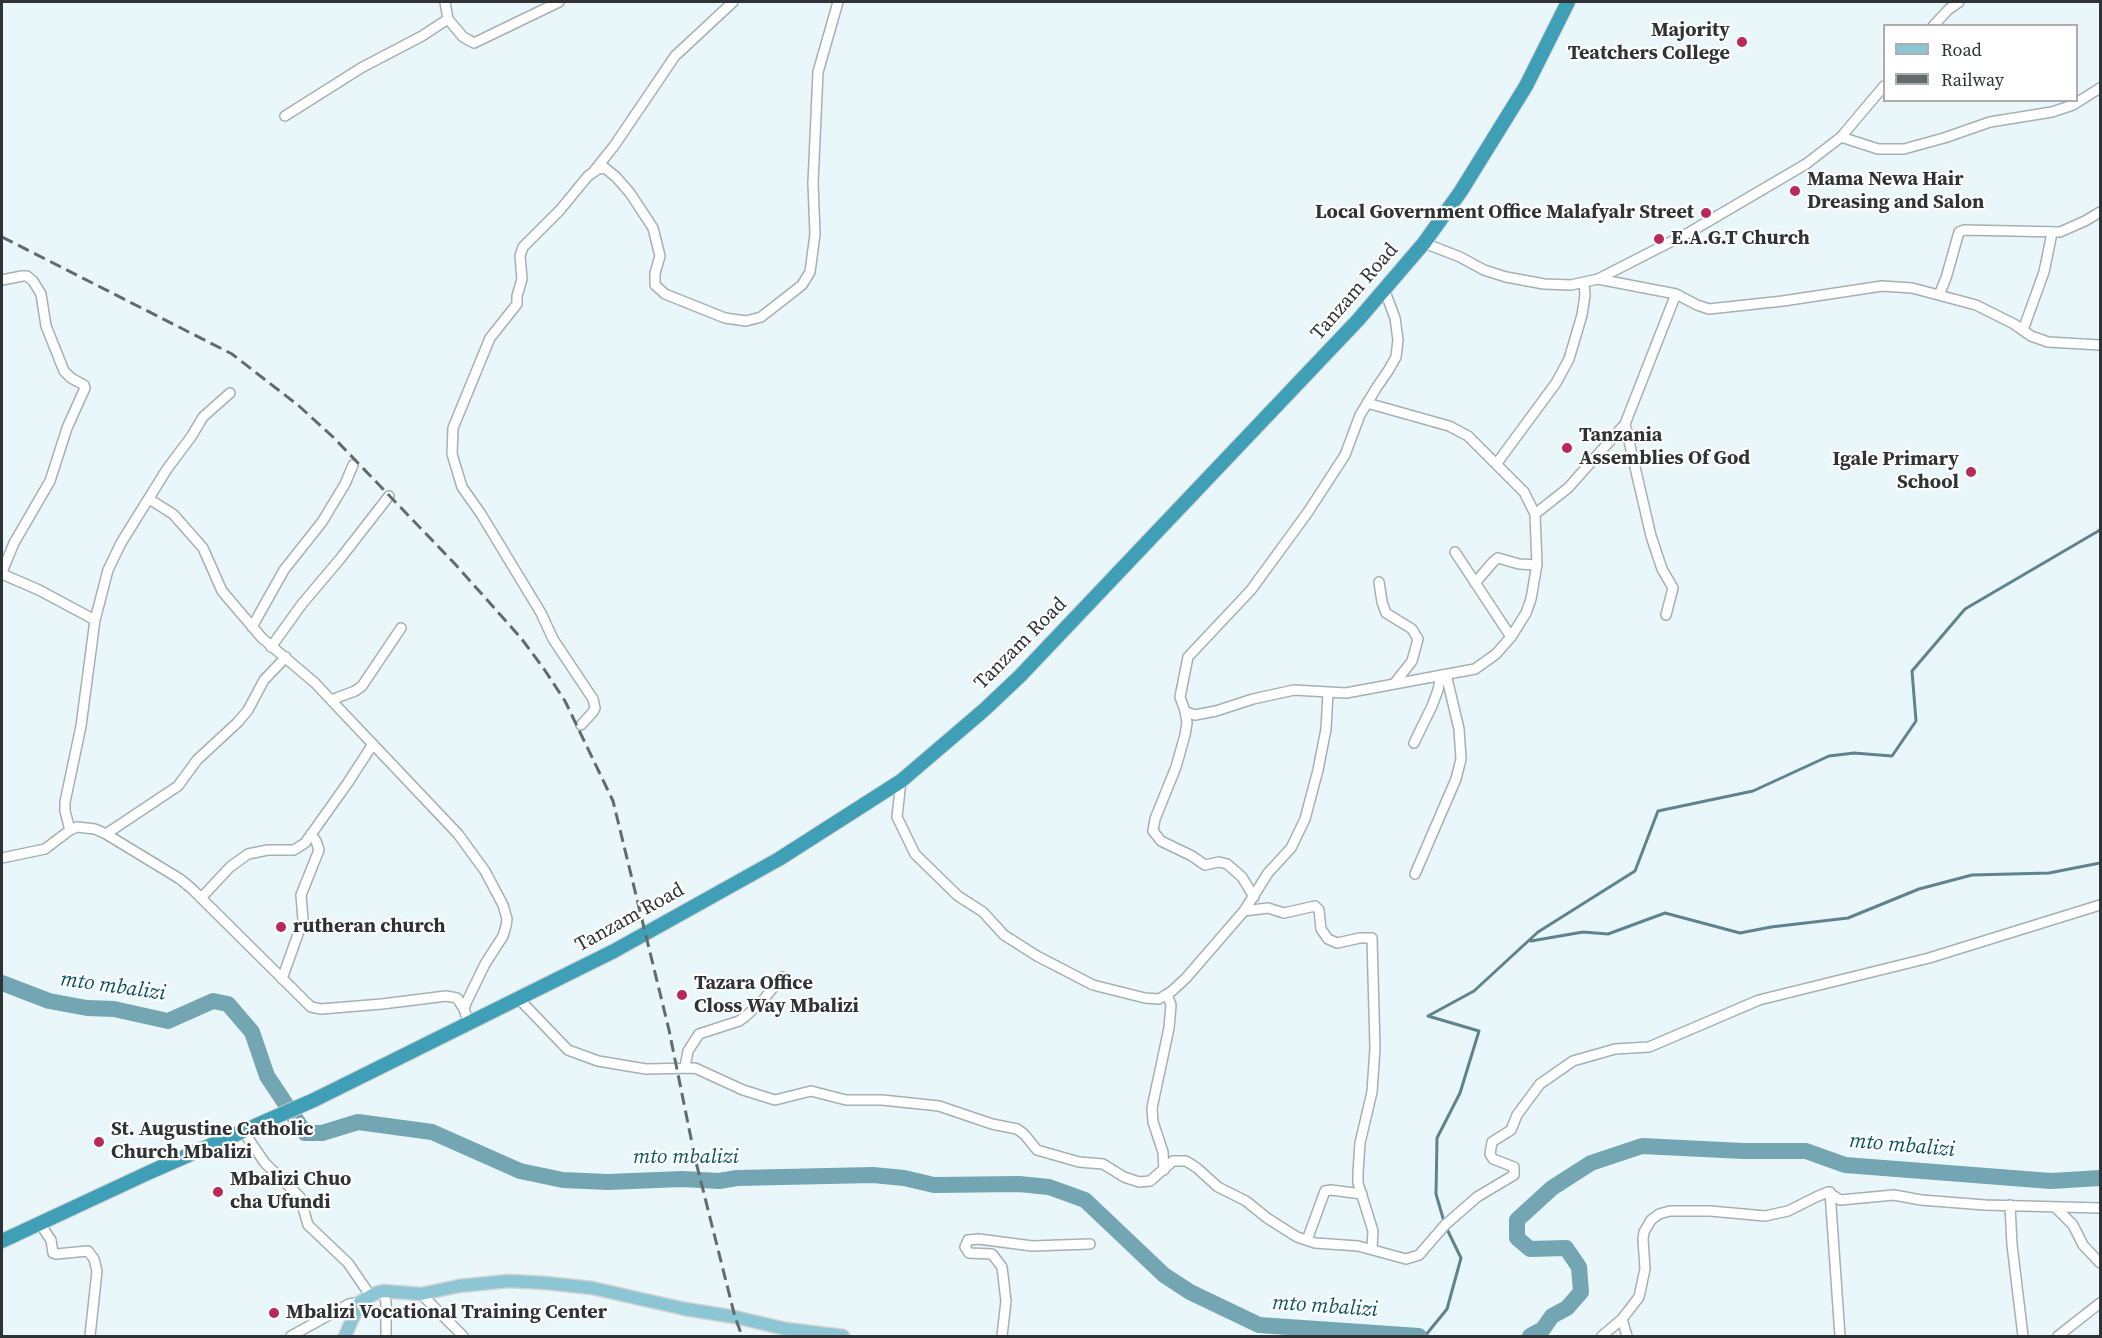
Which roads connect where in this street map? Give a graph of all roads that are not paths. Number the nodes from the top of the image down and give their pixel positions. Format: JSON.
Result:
{"nodes":[{"id":1,"x":445,"y":2,"type":"edge"},
{"id":2,"x":559,"y":2,"type":"edge"},
{"id":3,"x":733,"y":2,"type":"edge"},
{"id":4,"x":838,"y":2,"type":"edge"},
{"id":5,"x":1568,"y":2,"type":"edge"},
{"id":6,"x":1959,"y":2,"type":"edge"},
{"id":7,"x":448,"y":19,"type":"junction"},
{"id":8,"x":1935,"y":24,"type":"edge"},
{"id":9,"x":1883,"y":87,"type":"edge"},
{"id":10,"x":2100,"y":88,"type":"edge"},
{"id":11,"x":2078,"y":102,"type":"edge"},
{"id":12,"x":2078,"y":102,"type":"edge"},
{"id":13,"x":285,"y":116,"type":"dead end"},
{"id":14,"x":1841,"y":137,"type":"junction"},
{"id":15,"x":594,"y":171,"type":"junction"},
{"id":16,"x":2100,"y":212,"type":"edge"},
{"id":17,"x":2052,"y":233,"type":"junction"},
{"id":18,"x":1424,"y":243,"type":"junction"},
{"id":19,"x":1598,"y":279,"type":"junction"},
{"id":20,"x":2,"y":280,"type":"edge"},
{"id":21,"x":1584,"y":284,"type":"junction"},
{"id":22,"x":1384,"y":289,"type":"junction"},
{"id":23,"x":1676,"y":294,"type":"junction"},
{"id":24,"x":1939,"y":295,"type":"junction"},
{"id":25,"x":2023,"y":330,"type":"junction"},
{"id":26,"x":2100,"y":345,"type":"edge"},
{"id":27,"x":230,"y":393,"type":"dead end"},
{"id":28,"x":1367,"y":403,"type":"junction"},
{"id":29,"x":1625,"y":424,"type":"junction"},
{"id":30,"x":1497,"y":463,"type":"junction"},
{"id":31,"x":353,"y":465,"type":"dead end"},
{"id":32,"x":389,"y":496,"type":"dead end"},
{"id":33,"x":149,"y":499,"type":"junction"},
{"id":34,"x":1534,"y":514,"type":"junction"},
{"id":35,"x":1455,"y":552,"type":"dead end"},
{"id":36,"x":1537,"y":565,"type":"junction"},
{"id":37,"x":2,"y":573,"type":"edge"},
{"id":38,"x":1379,"y":582,"type":"dead end"},
{"id":39,"x":1475,"y":583,"type":"junction"},
{"id":40,"x":1666,"y":615,"type":"dead end"},
{"id":41,"x":95,"y":620,"type":"junction"},
{"id":42,"x":252,"y":627,"type":"junction"},
{"id":43,"x":401,"y":628,"type":"dead end"},
{"id":44,"x":1511,"y":637,"type":"junction"},
{"id":45,"x":272,"y":646,"type":"junction"},
{"id":46,"x":286,"y":657,"type":"junction"},
{"id":47,"x":1443,"y":674,"type":"junction"},
{"id":48,"x":1394,"y":684,"type":"junction"},
{"id":49,"x":1328,"y":693,"type":"junction"},
{"id":50,"x":331,"y":700,"type":"junction"},
{"id":51,"x":1185,"y":711,"type":"junction"},
{"id":52,"x":581,"y":725,"type":"dead end"},
{"id":53,"x":1414,"y":743,"type":"dead end"},
{"id":54,"x":373,"y":744,"type":"junction"},
{"id":55,"x":901,"y":781,"type":"junction"},
{"id":56,"x":70,"y":830,"type":"junction"},
{"id":57,"x":106,"y":834,"type":"junction"},
{"id":58,"x":311,"y":834,"type":"junction"},
{"id":59,"x":2,"y":858,"type":"edge"},
{"id":60,"x":1415,"y":874,"type":"dead end"},
{"id":61,"x":202,"y":897,"type":"junction"},
{"id":62,"x":1254,"y":897,"type":"junction"},
{"id":63,"x":2100,"y":905,"type":"edge"},
{"id":64,"x":1244,"y":910,"type":"junction"},
{"id":65,"x":782,"y":977,"type":"dead end"},
{"id":66,"x":282,"y":978,"type":"junction"},
{"id":67,"x":1167,"y":994,"type":"junction"},
{"id":68,"x":519,"y":999,"type":"junction"},
{"id":69,"x":464,"y":1009,"type":"junction"},
{"id":70,"x":469,"y":1024,"type":"junction"},
{"id":71,"x":685,"y":1067,"type":"junction"},
{"id":72,"x":243,"y":1131,"type":"junction"},
{"id":73,"x":1164,"y":1170,"type":"junction"},
{"id":74,"x":1830,"y":1192,"type":"junction"},
{"id":75,"x":1362,"y":1194,"type":"junction"},
{"id":76,"x":2010,"y":1205,"type":"junction"},
{"id":77,"x":2055,"y":1208,"type":"junction"},
{"id":78,"x":2100,"y":1208,"type":"edge"},
{"id":79,"x":40,"y":1224,"type":"junction"},
{"id":80,"x":1307,"y":1240,"type":"junction"},
{"id":81,"x":2,"y":1241,"type":"edge"},
{"id":82,"x":1090,"y":1244,"type":"dead end"},
{"id":83,"x":1372,"y":1248,"type":"junction"},
{"id":84,"x":2100,"y":1263,"type":"edge"},
{"id":85,"x":383,"y":1291,"type":"junction"},
{"id":86,"x":421,"y":1294,"type":"junction"},
{"id":87,"x":365,"y":1298,"type":"junction"},
{"id":88,"x":2100,"y":1303,"type":"edge"},
{"id":89,"x":1623,"y":1319,"type":"junction"},
{"id":90,"x":785,"y":1333,"type":"edge"},
{"id":91,"x":90,"y":1336,"type":"edge"},
{"id":92,"x":291,"y":1336,"type":"edge"},
{"id":93,"x":345,"y":1336,"type":"edge"},
{"id":94,"x":386,"y":1336,"type":"edge"},
{"id":95,"x":463,"y":1336,"type":"edge"},
{"id":96,"x":843,"y":1336,"type":"edge"},
{"id":97,"x":1002,"y":1336,"type":"edge"},
{"id":98,"x":1602,"y":1336,"type":"edge"},
{"id":99,"x":1627,"y":1336,"type":"edge"},
{"id":100,"x":1840,"y":1336,"type":"edge"},
{"id":101,"x":2023,"y":1336,"type":"edge"},
{"id":102,"x":2058,"y":1336,"type":"edge"}],
"edges":[{"from":1,"to":7,"type":"street"},
{"from":2,"to":7,"type":"street"},
{"from":3,"to":15,"type":"street"},
{"from":4,"to":15,"type":"street"},
{"from":5,"to":18,"type":"highway","name":"Tanzam Road"},
{"from":6,"to":8,"type":"street"},
{"from":7,"to":13,"type":"street"},
{"from":9,"to":14,"type":"street"},
{"from":10,"to":12,"type":"street"},
{"from":11,"to":14,"type":"street"},
{"from":14,"to":19,"type":"street"},
{"from":15,"to":52,"type":"street"},
{"from":16,"to":17,"type":"street"},
{"from":17,"to":24,"type":"street"},
{"from":17,"to":25,"type":"street"},
{"from":18,"to":21,"type":"street"},
{"from":18,"to":22,"type":"highway","name":"Tanzam Road"},
{"from":19,"to":21,"type":"street"},
{"from":19,"to":23,"type":"street"},
{"from":20,"to":37,"type":"street"},
{"from":21,"to":30,"type":"street"},
{"from":22,"to":28,"type":"street"},
{"from":22,"to":55,"type":"highway","name":"Tanzam Road"},
{"from":23,"to":24,"type":"street"},
{"from":23,"to":29,"type":"street"},
{"from":24,"to":25,"type":"street"},
{"from":25,"to":26,"type":"street"},
{"from":27,"to":33,"type":"street"},
{"from":28,"to":30,"type":"street"},
{"from":28,"to":51,"type":"street"},
{"from":29,"to":34,"type":"street"},
{"from":29,"to":40,"type":"street"},
{"from":30,"to":34,"type":"street"},
{"from":31,"to":42,"type":"street"},
{"from":32,"to":45,"type":"street"},
{"from":33,"to":41,"type":"street"},
{"from":33,"to":42,"type":"street"},
{"from":34,"to":36,"type":"street"},
{"from":35,"to":39,"type":"street"},
{"from":36,"to":39,"type":"street"},
{"from":36,"to":44,"type":"street"},
{"from":37,"to":41,"type":"street"},
{"from":38,"to":48,"type":"street"},
{"from":39,"to":44,"type":"street"},
{"from":41,"to":56,"type":"street"},
{"from":42,"to":45,"type":"street"},
{"from":43,"to":50,"type":"street"},
{"from":44,"to":47,"type":"street"},
{"from":45,"to":46,"type":"street"},
{"from":46,"to":50,"type":"street"},
{"from":46,"to":57,"type":"street"},
{"from":47,"to":48,"type":"street"},
{"from":47,"to":53,"type":"street"},
{"from":47,"to":60,"type":"street"},
{"from":48,"to":49,"type":"street"},
{"from":49,"to":51,"type":"street"},
{"from":49,"to":62,"type":"street"},
{"from":50,"to":54,"type":"street"},
{"from":51,"to":62,"type":"street"},
{"from":54,"to":58,"type":"street"},
{"from":54,"to":69,"type":"street"},
{"from":55,"to":67,"type":"street"},
{"from":55,"to":68,"type":"highway","name":"Tanzam Road"},
{"from":56,"to":57,"type":"street"},
{"from":56,"to":59,"type":"street"},
{"from":57,"to":61,"type":"street"},
{"from":58,"to":61,"type":"street"},
{"from":58,"to":66,"type":"street"},
{"from":61,"to":66,"type":"street"},
{"from":62,"to":64,"type":"street"},
{"from":63,"to":83,"type":"street"},
{"from":64,"to":67,"type":"street"},
{"from":64,"to":75,"type":"street"},
{"from":65,"to":71,"type":"street"},
{"from":66,"to":69,"type":"street"},
{"from":67,"to":73,"type":"street"},
{"from":68,"to":70,"type":"highway","name":"Tanzam Road"},
{"from":68,"to":71,"type":"street"},
{"from":69,"to":70,"type":"street"},
{"from":70,"to":72,"type":"highway","name":"Tanzam Road"},
{"from":71,"to":73,"type":"street"},
{"from":72,"to":79,"type":"highway"},
{"from":72,"to":87,"type":"street"},
{"from":73,"to":80,"type":"street"},
{"from":74,"to":76,"type":"street"},
{"from":74,"to":89,"type":"street"},
{"from":74,"to":100,"type":"street"},
{"from":75,"to":80,"type":"street"},
{"from":75,"to":83,"type":"street"},
{"from":76,"to":77,"type":"street"},
{"from":76,"to":101,"type":"street"},
{"from":77,"to":78,"type":"street"},
{"from":77,"to":84,"type":"street"},
{"from":79,"to":81,"type":"highway"},
{"from":79,"to":91,"type":"street"},
{"from":80,"to":83,"type":"street"},
{"from":82,"to":97,"type":"street"},
{"from":85,"to":86,"type":"main road"},
{"from":85,"to":87,"type":"main road"},
{"from":85,"to":94,"type":"street"},
{"from":86,"to":90,"type":"main road"},
{"from":86,"to":95,"type":"street"},
{"from":87,"to":92,"type":"street"},
{"from":87,"to":93,"type":"main road"},
{"from":88,"to":102,"type":"street"},
{"from":89,"to":98,"type":"street"},
{"from":89,"to":99,"type":"street"},
{"from":90,"to":96,"type":"main road"}]}
